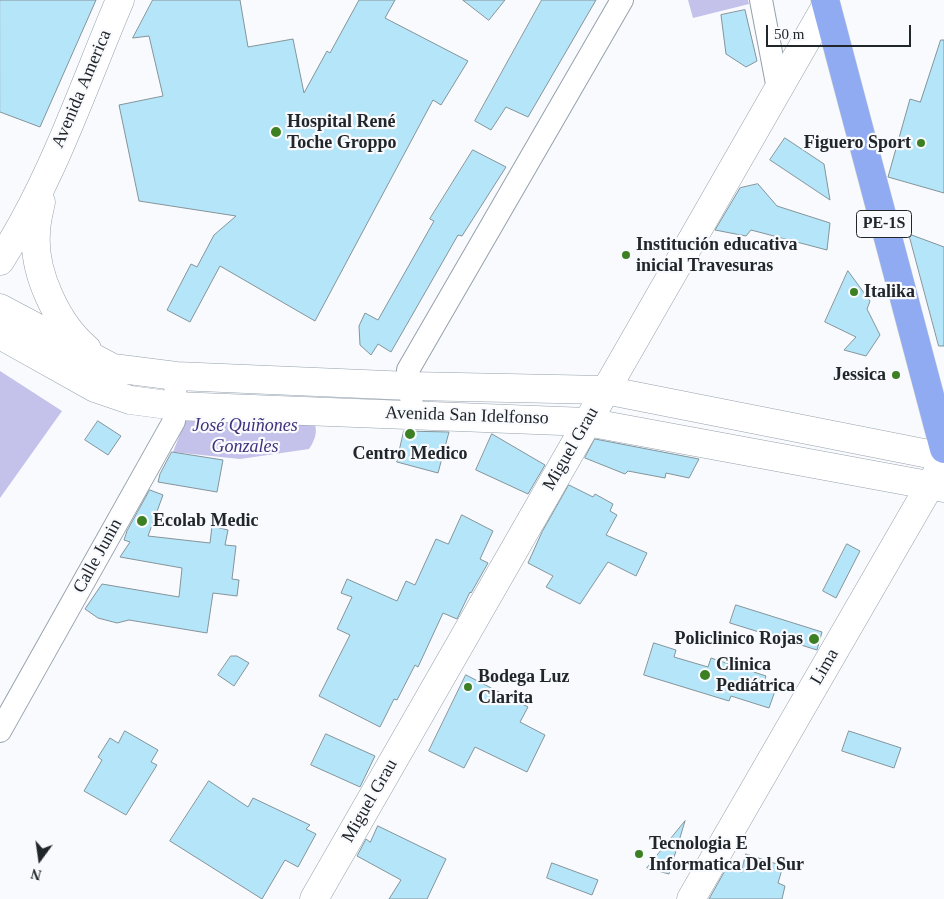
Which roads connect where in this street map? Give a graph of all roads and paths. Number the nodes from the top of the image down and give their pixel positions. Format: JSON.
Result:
{"nodes":[{"id":1,"x":120,"y":0,"type":"edge"},
{"id":2,"x":622,"y":0,"type":"edge"},
{"id":3,"x":761,"y":0,"type":"edge"},
{"id":4,"x":827,"y":2,"type":"edge"},
{"id":5,"x":778,"y":89,"type":"junction"},
{"id":6,"x":44,"y":178,"type":"junction"},
{"id":7,"x":0,"y":260,"type":"edge"},
{"id":8,"x":0,"y":308,"type":"edge"},
{"id":9,"x":0,"y":335,"type":"edge"},
{"id":10,"x":104,"y":365,"type":"junction"},
{"id":11,"x":176,"y":376,"type":"junction"},
{"id":12,"x":410,"y":386,"type":"junction"},
{"id":13,"x":605,"y":390,"type":"junction"},
{"id":14,"x":175,"y":406,"type":"junction"},
{"id":15,"x":413,"y":414,"type":"junction"},
{"id":16,"x":587,"y":422,"type":"junction"},
{"id":17,"x":944,"y":449,"type":"edge"},
{"id":18,"x":944,"y":457,"type":"edge"},
{"id":19,"x":944,"y":461,"type":"edge"},
{"id":20,"x":937,"y":487,"type":"edge"},
{"id":21,"x":0,"y":731,"type":"edge"},
{"id":22,"x":314,"y":899,"type":"edge"},
{"id":23,"x":692,"y":899,"type":"edge"}],
"edges":[{"from":1,"to":6,"type":"street","name":"Avenida America"},
{"from":2,"to":12,"type":"street"},
{"from":3,"to":5,"type":"street"},
{"from":4,"to":5,"type":"street","name":"Miguel Grau"},
{"from":4,"to":17,"type":"highway","number":"PE-1S"},
{"from":5,"to":13,"type":"street","name":"Miguel Grau"},
{"from":6,"to":7,"type":"street"},
{"from":6,"to":10,"type":"street"},
{"from":8,"to":10,"type":"street","name":"Avenida San Idelfonso"},
{"from":9,"to":14,"type":"street","name":"Avenida San Idelfonso"},
{"from":10,"to":11,"type":"street","name":"Avenida San Idelfonso"},
{"from":11,"to":12,"type":"street","name":"Avenida San Idelfonso"},
{"from":11,"to":14,"type":"street","name":"Calle Junin"},
{"from":12,"to":13,"type":"street","name":"Avenida San Idelfonso"},
{"from":12,"to":15,"type":"street"},
{"from":13,"to":16,"type":"street","name":"Miguel Grau"},
{"from":13,"to":18,"type":"street","name":"Avenida San Idelfonso"},
{"from":14,"to":15,"type":"street","name":"Avenida San Idelfonso"},
{"from":14,"to":21,"type":"street","name":"Calle Junin"},
{"from":15,"to":16,"type":"street","name":"Avenida San Idelfonso"},
{"from":16,"to":20,"type":"street","name":"Avenida San Idelfonso"},
{"from":16,"to":22,"type":"street","name":"Miguel Grau"},
{"from":19,"to":20,"type":"street","name":"Lima"},
{"from":20,"to":23,"type":"street","name":"Lima"}]}
